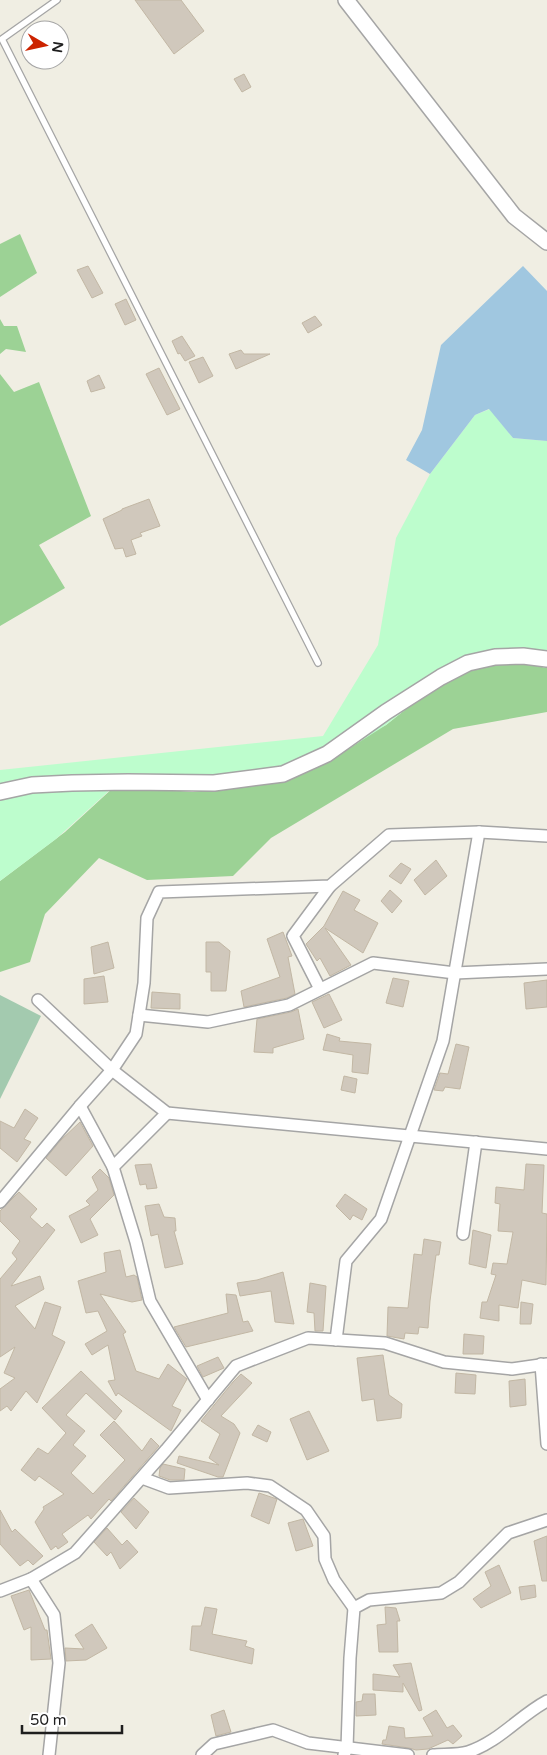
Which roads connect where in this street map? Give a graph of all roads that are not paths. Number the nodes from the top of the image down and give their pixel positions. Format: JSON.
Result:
{"nodes":[{"id":1,"x":57,"y":0,"type":"edge"},
{"id":2,"x":346,"y":0,"type":"edge"},
{"id":3,"x":547,"y":242,"type":"edge"},
{"id":4,"x":547,"y":658,"type":"edge"},
{"id":5,"x":318,"y":663,"type":"dead end"},
{"id":6,"x":0,"y":792,"type":"edge"},
{"id":7,"x":479,"y":832,"type":"junction"},
{"id":8,"x":547,"y":836,"type":"edge"},
{"id":9,"x":330,"y":886,"type":"junction"},
{"id":10,"x":547,"y":969,"type":"edge"},
{"id":11,"x":455,"y":973,"type":"junction"},
{"id":12,"x":320,"y":989,"type":"junction"},
{"id":13,"x":38,"y":1000,"type":"dead end"},
{"id":14,"x":139,"y":1015,"type":"junction"},
{"id":15,"x":112,"y":1070,"type":"junction"},
{"id":16,"x":80,"y":1106,"type":"junction"},
{"id":17,"x":167,"y":1113,"type":"junction"},
{"id":18,"x":410,"y":1136,"type":"junction"},
{"id":19,"x":476,"y":1142,"type":"junction"},
{"id":20,"x":547,"y":1149,"type":"edge"},
{"id":21,"x":113,"y":1167,"type":"junction"},
{"id":22,"x":0,"y":1202,"type":"edge"},
{"id":23,"x":463,"y":1234,"type":"dead end"},
{"id":24,"x":336,"y":1340,"type":"junction"},
{"id":25,"x":544,"y":1364,"type":"edge"},
{"id":26,"x":208,"y":1400,"type":"junction"},
{"id":27,"x":547,"y":1444,"type":"edge"},
{"id":28,"x":142,"y":1478,"type":"junction"},
{"id":29,"x":547,"y":1520,"type":"edge"},
{"id":30,"x":31,"y":1578,"type":"junction"},
{"id":31,"x":0,"y":1591,"type":"edge"},
{"id":32,"x":354,"y":1608,"type":"junction"},
{"id":33,"x":547,"y":1701,"type":"edge"},
{"id":34,"x":345,"y":1751,"type":"edge"},
{"id":35,"x":49,"y":1755,"type":"edge"},
{"id":36,"x":202,"y":1755,"type":"edge"},
{"id":37,"x":332,"y":1755,"type":"edge"},
{"id":38,"x":408,"y":1755,"type":"edge"},
{"id":39,"x":432,"y":1755,"type":"edge"}],
"edges":[{"from":1,"to":5,"type":"lane"},
{"from":2,"to":3,"type":"street"},
{"from":4,"to":6,"type":"street"},
{"from":7,"to":8,"type":"street"},
{"from":7,"to":9,"type":"street"},
{"from":7,"to":11,"type":"street"},
{"from":9,"to":12,"type":"street"},
{"from":9,"to":14,"type":"street"},
{"from":10,"to":11,"type":"street"},
{"from":11,"to":12,"type":"street"},
{"from":11,"to":18,"type":"street"},
{"from":12,"to":14,"type":"street"},
{"from":13,"to":15,"type":"street"},
{"from":14,"to":15,"type":"street"},
{"from":15,"to":16,"type":"street"},
{"from":15,"to":17,"type":"street"},
{"from":16,"to":21,"type":"street"},
{"from":16,"to":22,"type":"street"},
{"from":17,"to":18,"type":"street"},
{"from":17,"to":21,"type":"street"},
{"from":18,"to":19,"type":"street"},
{"from":18,"to":24,"type":"street"},
{"from":19,"to":20,"type":"street"},
{"from":19,"to":23,"type":"street"},
{"from":21,"to":26,"type":"street"},
{"from":24,"to":25,"type":"street"},
{"from":24,"to":26,"type":"street"},
{"from":25,"to":27,"type":"street"},
{"from":26,"to":28,"type":"street"},
{"from":28,"to":30,"type":"street"},
{"from":28,"to":32,"type":"street"},
{"from":29,"to":32,"type":"street"},
{"from":30,"to":31,"type":"street"},
{"from":30,"to":35,"type":"street"},
{"from":32,"to":34,"type":"street"},
{"from":33,"to":39,"type":"street"},
{"from":34,"to":36,"type":"street"},
{"from":34,"to":37,"type":"street"},
{"from":34,"to":38,"type":"street"}]}
